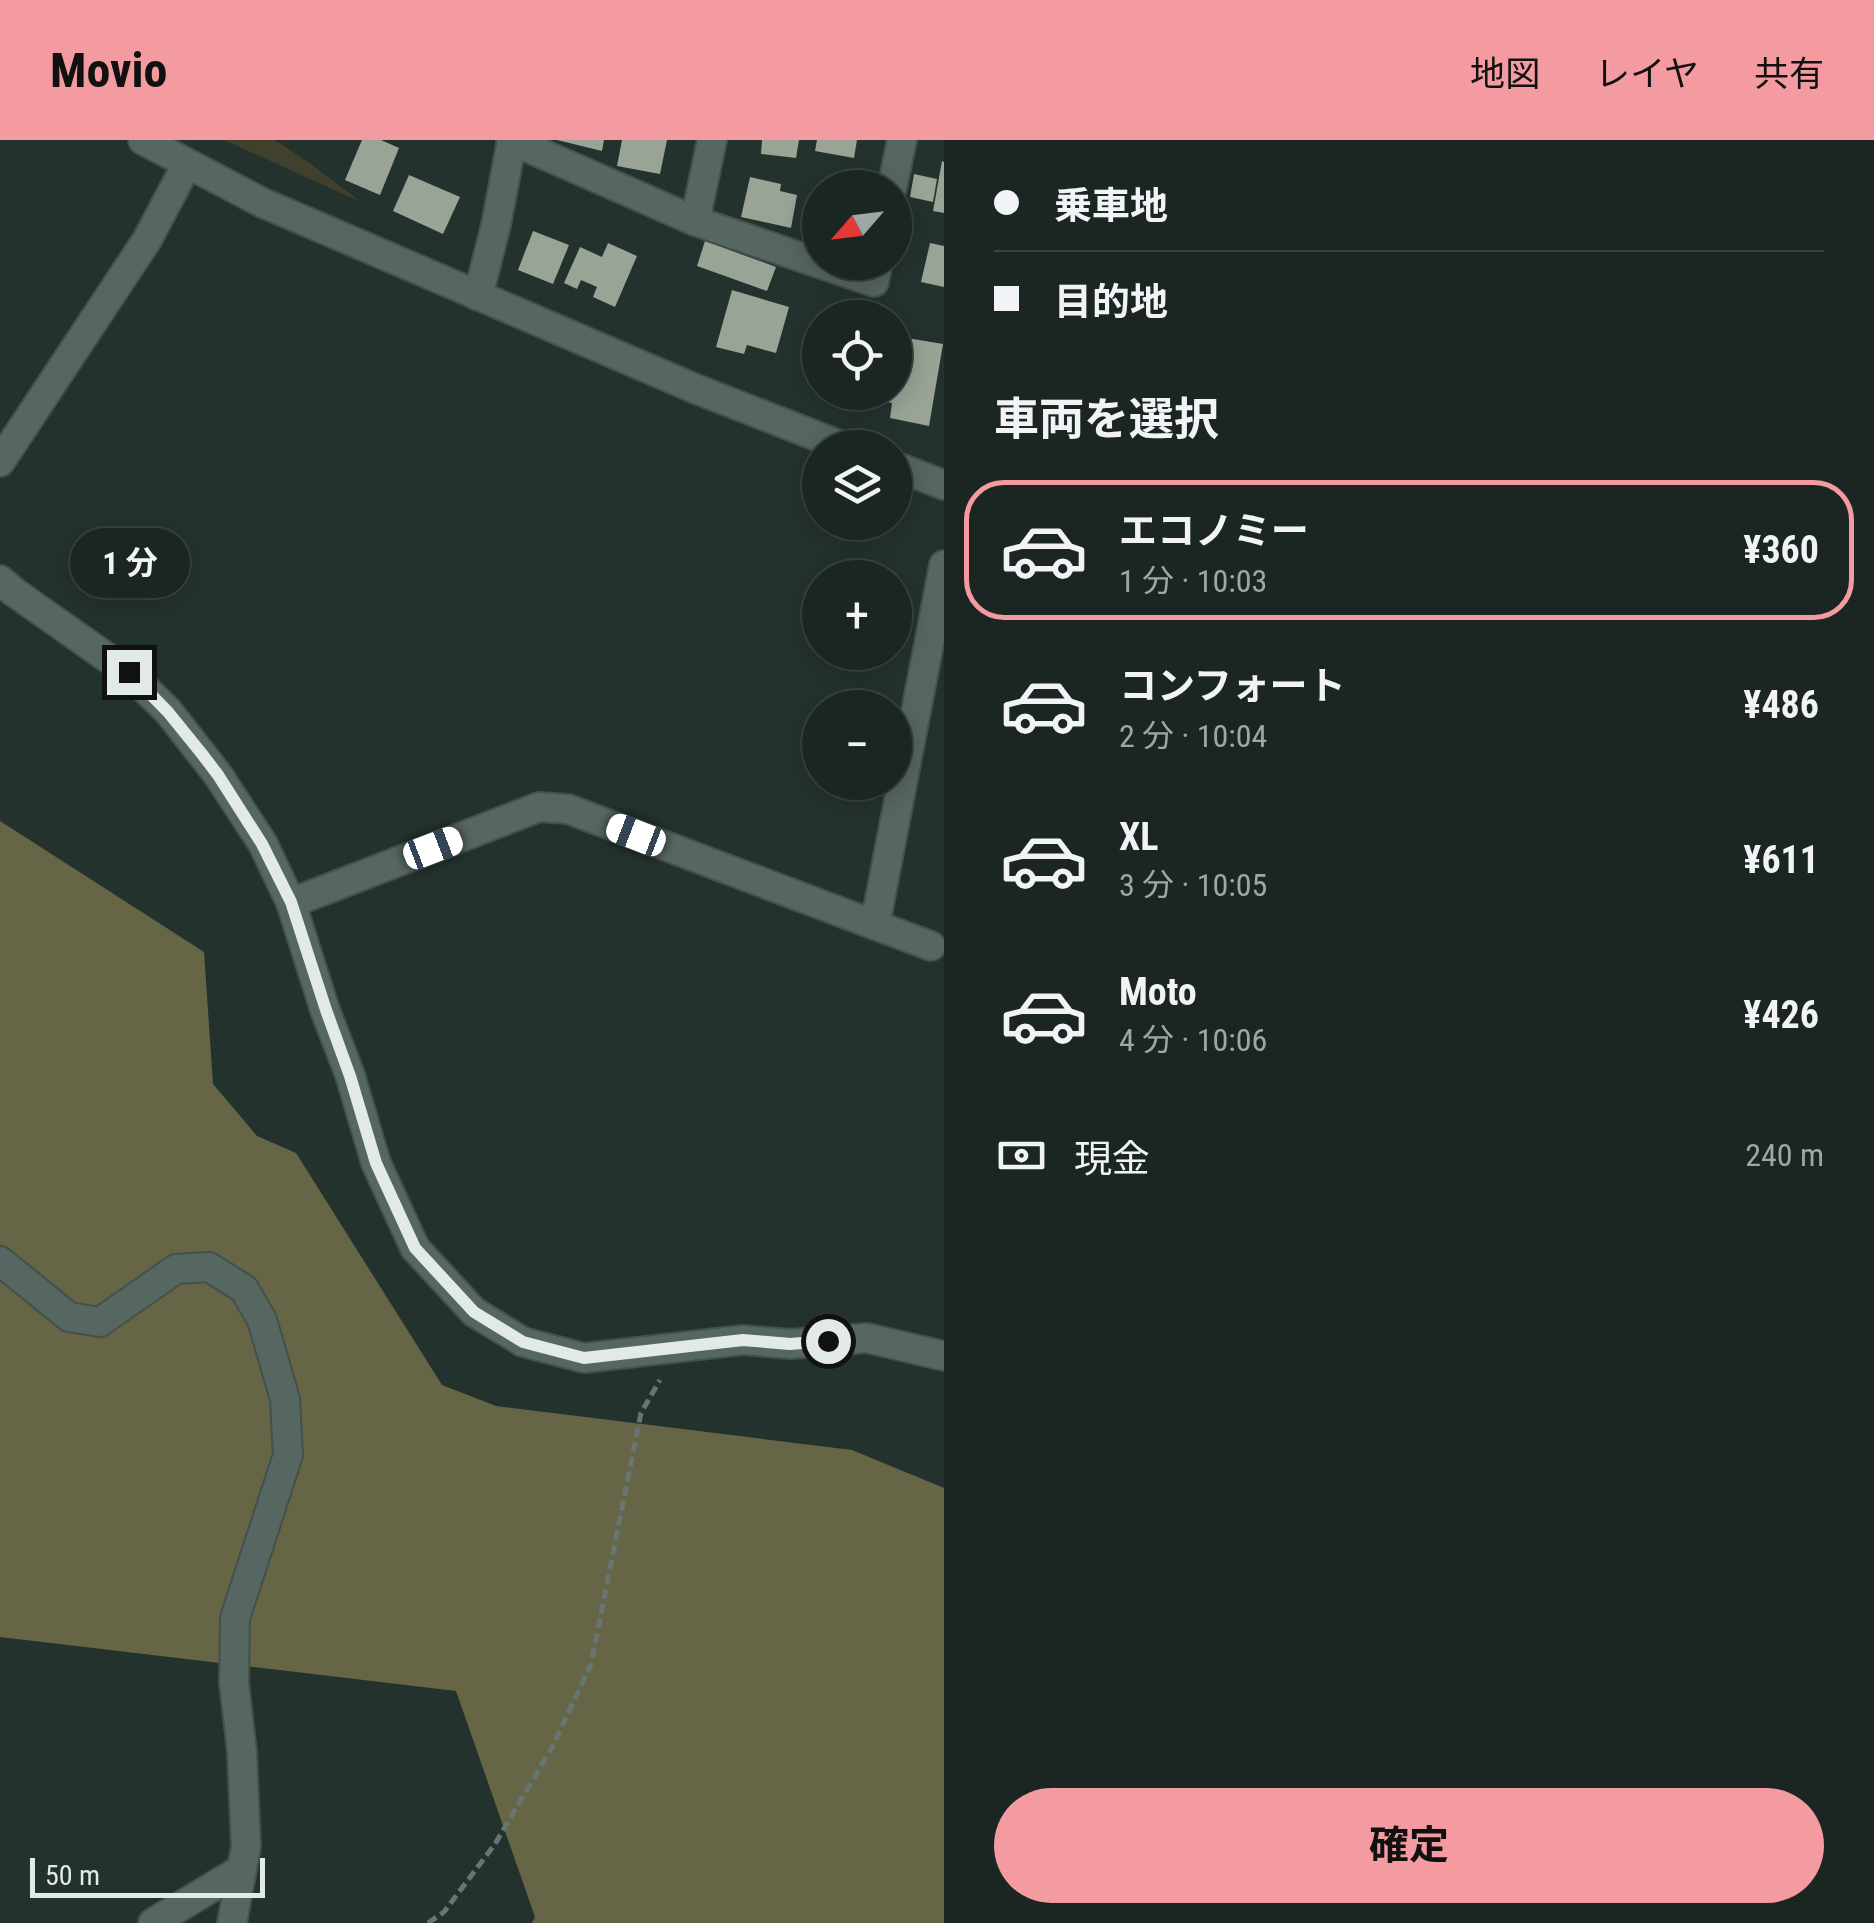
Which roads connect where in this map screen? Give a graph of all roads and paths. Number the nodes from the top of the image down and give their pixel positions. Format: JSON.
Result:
{"nodes":[{"id":1,"x":143,"y":140,"type":"edge"},
{"id":2,"x":511,"y":140,"type":"edge"},
{"id":3,"x":712,"y":140,"type":"edge"},
{"id":4,"x":902,"y":140,"type":"edge"},
{"id":5,"x":187,"y":164,"type":"junction"},
{"id":6,"x":896,"y":170,"type":"edge"},
{"id":7,"x":695,"y":221,"type":"junction"},
{"id":8,"x":802,"y":257,"type":"edge"},
{"id":9,"x":478,"y":296,"type":"junction"},
{"id":10,"x":802,"y":430,"type":"edge"},
{"id":11,"x":0,"y":462,"type":"edge"},
{"id":12,"x":912,"y":473,"type":"edge"},
{"id":13,"x":944,"y":485,"type":"edge"},
{"id":14,"x":944,"y":565,"type":"edge"},
{"id":15,"x":0,"y":580,"type":"edge"},
{"id":16,"x":291,"y":902,"type":"junction"},
{"id":17,"x":875,"y":925,"type":"junction"},
{"id":18,"x":931,"y":946,"type":"dead end"},
{"id":19,"x":0,"y":1261,"type":"edge"},
{"id":20,"x":678,"y":1346,"type":"junction"},
{"id":21,"x":944,"y":1356,"type":"edge"},
{"id":22,"x":242,"y":1870,"type":"junction"},
{"id":23,"x":153,"y":1923,"type":"edge"},
{"id":24,"x":232,"y":1923,"type":"edge"},
{"id":25,"x":428,"y":1923,"type":"edge"}],
"edges":[{"from":1,"to":5,"type":"street"},
{"from":2,"to":7,"type":"street"},
{"from":2,"to":9,"type":"street"},
{"from":3,"to":7,"type":"street"},
{"from":4,"to":6,"type":"street"},
{"from":5,"to":9,"type":"street"},
{"from":5,"to":11,"type":"street"},
{"from":7,"to":8,"type":"street"},
{"from":9,"to":10,"type":"street"},
{"from":12,"to":13,"type":"street"},
{"from":14,"to":17,"type":"street"},
{"from":15,"to":16,"type":"street"},
{"from":16,"to":17,"type":"street"},
{"from":16,"to":20,"type":"street"},
{"from":17,"to":18,"type":"street"},
{"from":19,"to":22,"type":"street"},
{"from":20,"to":21,"type":"street"},
{"from":20,"to":25,"type":"path"},
{"from":22,"to":23,"type":"street"},
{"from":22,"to":24,"type":"street"}]}
